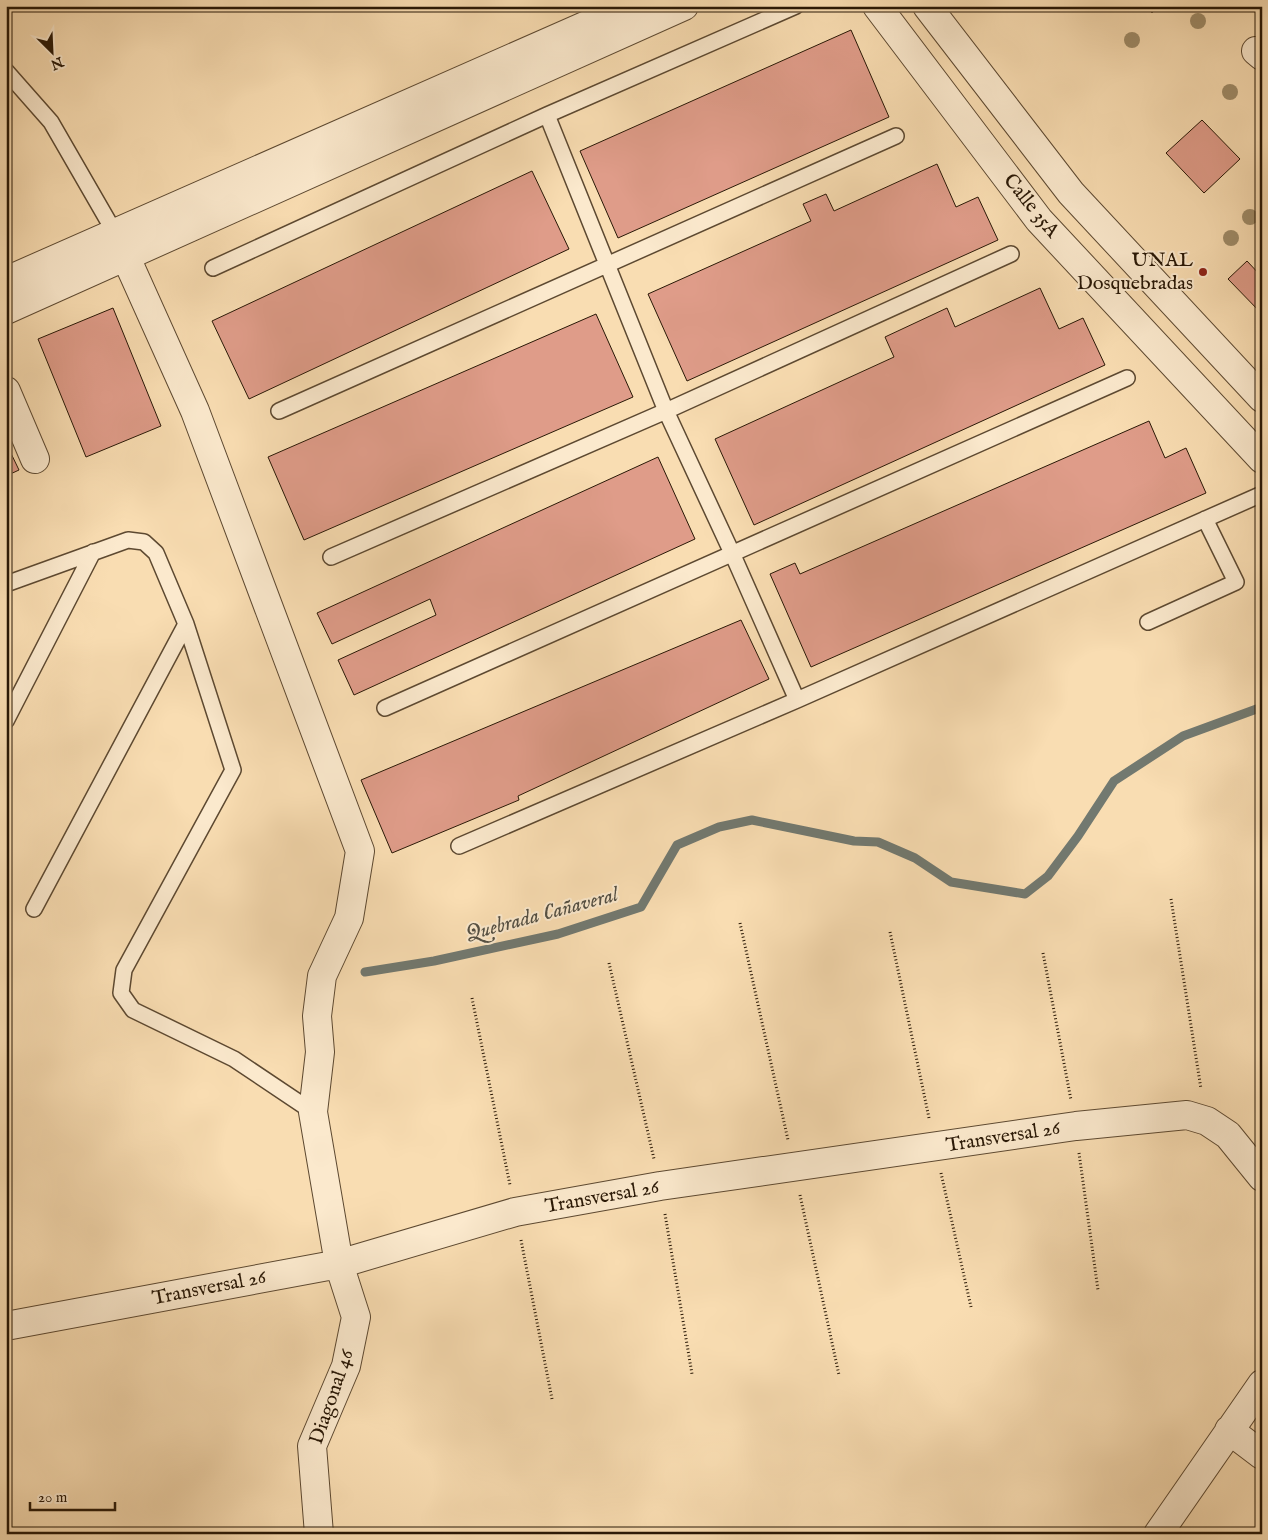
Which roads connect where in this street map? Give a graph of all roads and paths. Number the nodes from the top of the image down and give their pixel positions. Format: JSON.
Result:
{"nodes":[{"id":1,"x":630,"y":6,"type":"edge"},
{"id":2,"x":684,"y":6,"type":"edge"},
{"id":3,"x":796,"y":6,"type":"edge"},
{"id":4,"x":877,"y":6,"type":"edge"},
{"id":5,"x":927,"y":6,"type":"edge"},
{"id":6,"x":6,"y":71,"type":"edge"},
{"id":7,"x":547,"y":115,"type":"junction"},
{"id":8,"x":896,"y":136,"type":"dead end"},
{"id":9,"x":1262,"y":236,"type":"edge"},
{"id":10,"x":121,"y":244,"type":"junction"},
{"id":11,"x":1262,"y":249,"type":"edge"},
{"id":12,"x":1012,"y":254,"type":"dead end"},
{"id":13,"x":606,"y":265,"type":"junction"},
{"id":14,"x":213,"y":268,"type":"dead end"},
{"id":15,"x":6,"y":281,"type":"edge"},
{"id":16,"x":6,"y":310,"type":"edge"},
{"id":17,"x":1127,"y":378,"type":"dead end"},
{"id":18,"x":6,"y":391,"type":"edge"},
{"id":19,"x":1262,"y":398,"type":"edge"},
{"id":20,"x":279,"y":411,"type":"dead end"},
{"id":21,"x":666,"y":411,"type":"junction"},
{"id":22,"x":35,"y":459,"type":"dead end"},
{"id":23,"x":1262,"y":459,"type":"edge"},
{"id":24,"x":1262,"y":494,"type":"edge"},
{"id":25,"x":1205,"y":519,"type":"junction"},
{"id":26,"x":93,"y":552,"type":"junction"},
{"id":27,"x":732,"y":553,"type":"junction"},
{"id":28,"x":332,"y":557,"type":"dead end"},
{"id":29,"x":6,"y":584,"type":"edge"},
{"id":30,"x":1148,"y":622,"type":"dead end"},
{"id":31,"x":186,"y":624,"type":"junction"},
{"id":32,"x":796,"y":700,"type":"junction"},
{"id":33,"x":385,"y":708,"type":"dead end"},
{"id":34,"x":6,"y":721,"type":"edge"},
{"id":35,"x":459,"y":846,"type":"dead end"},
{"id":36,"x":1171,"y":900,"type":"dead end"},
{"id":37,"x":34,"y":909,"type":"dead end"},
{"id":38,"x":313,"y":1112,"type":"junction"},
{"id":39,"x":1207,"y":1121,"type":"junction"},
{"id":40,"x":1262,"y":1177,"type":"edge"},
{"id":41,"x":339,"y":1264,"type":"junction"},
{"id":42,"x":6,"y":1326,"type":"edge"},
{"id":43,"x":1262,"y":1384,"type":"edge"},
{"id":44,"x":1229,"y":1430,"type":"junction"},
{"id":45,"x":1262,"y":1455,"type":"edge"},
{"id":46,"x":319,"y":1534,"type":"edge"},
{"id":47,"x":1158,"y":1534,"type":"edge"}],
"edges":[{"from":1,"to":10,"type":"street"},
{"from":2,"to":10,"type":"street"},
{"from":3,"to":7,"type":"lane"},
{"from":4,"to":23,"type":"street","name":"Calle 35A"},
{"from":5,"to":19,"type":"street","name":"Calle 35A"},
{"from":6,"to":10,"type":"lane"},
{"from":7,"to":13,"type":"lane"},
{"from":7,"to":14,"type":"lane"},
{"from":8,"to":13,"type":"lane"},
{"from":9,"to":11,"type":"path"},
{"from":10,"to":15,"type":"street"},
{"from":10,"to":16,"type":"street"},
{"from":10,"to":38,"type":"street","name":"Diagonal 46"},
{"from":12,"to":21,"type":"lane"},
{"from":13,"to":20,"type":"lane"},
{"from":13,"to":21,"type":"lane"},
{"from":17,"to":27,"type":"lane"},
{"from":18,"to":22,"type":"street"},
{"from":21,"to":27,"type":"lane"},
{"from":21,"to":28,"type":"lane"},
{"from":24,"to":25,"type":"lane"},
{"from":25,"to":30,"type":"lane"},
{"from":25,"to":32,"type":"lane"},
{"from":26,"to":29,"type":"lane"},
{"from":26,"to":31,"type":"lane"},
{"from":26,"to":34,"type":"lane"},
{"from":27,"to":32,"type":"lane"},
{"from":27,"to":33,"type":"lane"},
{"from":31,"to":37,"type":"lane"},
{"from":31,"to":38,"type":"lane"},
{"from":32,"to":35,"type":"lane"},
{"from":36,"to":39,"type":"path"},
{"from":38,"to":41,"type":"street","name":"Diagonal 46"},
{"from":39,"to":40,"type":"street"},
{"from":39,"to":41,"type":"street","name":"Transversal 26"},
{"from":41,"to":42,"type":"street","name":"Transversal 26"},
{"from":41,"to":46,"type":"street","name":"Diagonal 46"},
{"from":43,"to":44,"type":"street"},
{"from":44,"to":45,"type":"street"},
{"from":44,"to":47,"type":"street"}]}
